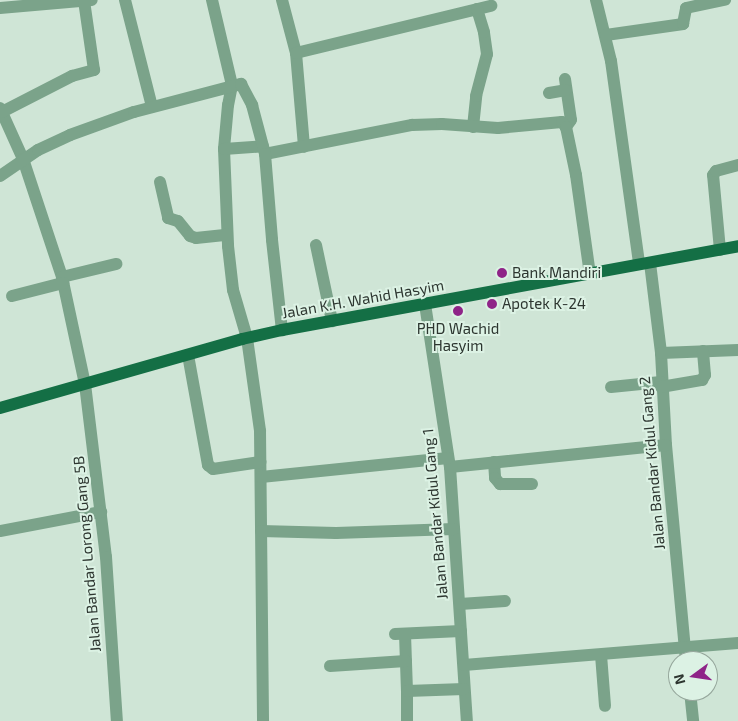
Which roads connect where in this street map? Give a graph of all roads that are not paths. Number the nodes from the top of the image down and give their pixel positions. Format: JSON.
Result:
{"nodes":[{"id":1,"x":88,"y":0,"type":"edge"},
{"id":2,"x":125,"y":0,"type":"edge"},
{"id":3,"x":212,"y":0,"type":"edge"},
{"id":4,"x":282,"y":0,"type":"edge"},
{"id":5,"x":596,"y":0,"type":"edge"},
{"id":6,"x":725,"y":0,"type":"edge"},
{"id":7,"x":490,"y":6,"type":"dead end"},
{"id":8,"x":0,"y":8,"type":"edge"},
{"id":9,"x":477,"y":9,"type":"junction"},
{"id":10,"x":606,"y":35,"type":"junction"},
{"id":11,"x":296,"y":53,"type":"junction"},
{"id":12,"x":232,"y":85,"type":"junction"},
{"id":13,"x":549,"y":93,"type":"dead end"},
{"id":14,"x":152,"y":107,"type":"junction"},
{"id":15,"x":1,"y":110,"type":"edge"},
{"id":16,"x":473,"y":127,"type":"junction"},
{"id":17,"x":566,"y":127,"type":"junction"},
{"id":18,"x":304,"y":147,"type":"junction"},
{"id":19,"x":224,"y":149,"type":"junction"},
{"id":20,"x":264,"y":150,"type":"junction"},
{"id":21,"x":23,"y":159,"type":"junction"},
{"id":22,"x":738,"y":165,"type":"edge"},
{"id":23,"x":0,"y":176,"type":"edge"},
{"id":24,"x":160,"y":182,"type":"dead end"},
{"id":25,"x":227,"y":235,"type":"junction"},
{"id":26,"x":316,"y":245,"type":"dead end"},
{"id":27,"x":738,"y":246,"type":"edge"},
{"id":28,"x":720,"y":250,"type":"junction"},
{"id":29,"x":116,"y":264,"type":"dead end"},
{"id":30,"x":644,"y":264,"type":"junction"},
{"id":31,"x":590,"y":274,"type":"junction"},
{"id":32,"x":63,"y":280,"type":"junction"},
{"id":33,"x":12,"y":296,"type":"dead end"},
{"id":34,"x":425,"y":304,"type":"junction"},
{"id":35,"x":332,"y":321,"type":"junction"},
{"id":36,"x":282,"y":330,"type":"junction"},
{"id":37,"x":247,"y":338,"type":"junction"},
{"id":38,"x":738,"y":350,"type":"edge"},
{"id":39,"x":703,"y":351,"type":"junction"},
{"id":40,"x":661,"y":353,"type":"junction"},
{"id":41,"x":188,"y":355,"type":"junction"},
{"id":42,"x":85,"y":384,"type":"junction"},
{"id":43,"x":661,"y":385,"type":"junction"},
{"id":44,"x":611,"y":387,"type":"dead end"},
{"id":45,"x":0,"y":408,"type":"edge"},
{"id":46,"x":666,"y":445,"type":"junction"},
{"id":47,"x":260,"y":462,"type":"junction"},
{"id":48,"x":494,"y":462,"type":"junction"},
{"id":49,"x":449,"y":463,"type":"junction"},
{"id":50,"x":261,"y":477,"type":"junction"},
{"id":51,"x":532,"y":484,"type":"dead end"},
{"id":52,"x":101,"y":512,"type":"junction"},
{"id":53,"x":454,"y":529,"type":"junction"},
{"id":54,"x":0,"y":531,"type":"edge"},
{"id":55,"x":261,"y":531,"type":"junction"},
{"id":56,"x":505,"y":601,"type":"dead end"},
{"id":57,"x":460,"y":604,"type":"junction"},
{"id":58,"x":461,"y":631,"type":"junction"},
{"id":59,"x":738,"y":643,"type":"edge"},
{"id":60,"x":686,"y":651,"type":"edge"},
{"id":61,"x":703,"y":651,"type":"edge"},
{"id":62,"x":601,"y":655,"type":"junction"},
{"id":63,"x":668,"y":655,"type":"edge"},
{"id":64,"x":406,"y":661,"type":"junction"},
{"id":65,"x":464,"y":665,"type":"junction"},
{"id":66,"x":330,"y":666,"type":"dead end"},
{"id":67,"x":464,"y":689,"type":"junction"},
{"id":68,"x":407,"y":691,"type":"junction"},
{"id":69,"x":691,"y":701,"type":"edge"},
{"id":70,"x":605,"y":706,"type":"dead end"},
{"id":71,"x":118,"y":721,"type":"edge"},
{"id":72,"x":263,"y":721,"type":"edge"},
{"id":73,"x":407,"y":721,"type":"edge"},
{"id":74,"x":467,"y":721,"type":"edge"},
{"id":75,"x":693,"y":721,"type":"edge"}],
"edges":[{"from":1,"to":8,"type":"street"},
{"from":1,"to":15,"type":"street"},
{"from":2,"to":14,"type":"street"},
{"from":3,"to":12,"type":"street"},
{"from":4,"to":11,"type":"street"},
{"from":5,"to":10,"type":"street","name":"Jalan Bandar Kidul Gang 2"},
{"from":6,"to":10,"type":"street"},
{"from":7,"to":9,"type":"street"},
{"from":9,"to":11,"type":"street"},
{"from":9,"to":16,"type":"street"},
{"from":10,"to":30,"type":"street","name":"Jalan Bandar Kidul Gang 2"},
{"from":11,"to":18,"type":"street"},
{"from":12,"to":14,"type":"street"},
{"from":12,"to":19,"type":"street"},
{"from":12,"to":20,"type":"street"},
{"from":13,"to":17,"type":"street"},
{"from":14,"to":21,"type":"street"},
{"from":15,"to":21,"type":"street","name":"Jalan Bandar Lorong Gang 5B"},
{"from":16,"to":17,"type":"street"},
{"from":16,"to":18,"type":"street"},
{"from":17,"to":31,"type":"street"},
{"from":18,"to":20,"type":"street"},
{"from":19,"to":20,"type":"street"},
{"from":19,"to":25,"type":"street"},
{"from":20,"to":36,"type":"street"},
{"from":21,"to":23,"type":"street"},
{"from":21,"to":32,"type":"street","name":"Jalan Bandar Lorong Gang 5B"},
{"from":22,"to":28,"type":"street"},
{"from":24,"to":25,"type":"street"},
{"from":25,"to":37,"type":"street"},
{"from":26,"to":35,"type":"street"},
{"from":27,"to":28,"type":"main road","name":"Jalan K.H. Wahid Hasyim"},
{"from":28,"to":30,"type":"main road","name":"Jalan K.H. Wahid Hasyim"},
{"from":29,"to":32,"type":"street"},
{"from":30,"to":31,"type":"main road","name":"Jalan K.H. Wahid Hasyim"},
{"from":30,"to":40,"type":"street","name":"Jalan Bandar Kidul Gang 2"},
{"from":31,"to":34,"type":"main road","name":"Jalan K.H. Wahid Hasyim"},
{"from":32,"to":33,"type":"street"},
{"from":32,"to":42,"type":"street","name":"Jalan Bandar Lorong Gang 5B"},
{"from":34,"to":35,"type":"main road","name":"Jalan K.H. Wahid Hasyim"},
{"from":34,"to":49,"type":"street","name":"Jalan Bandar Kidul Gang 1"},
{"from":35,"to":36,"type":"main road","name":"Jalan K.H. Wahid Hasyim"},
{"from":36,"to":37,"type":"main road","name":"Jalan K.H. Wahid Hasyim"},
{"from":37,"to":41,"type":"main road","name":"Jalan K.H. Wahid Hasyim"},
{"from":37,"to":47,"type":"street"},
{"from":38,"to":39,"type":"street"},
{"from":39,"to":40,"type":"street"},
{"from":39,"to":43,"type":"street"},
{"from":40,"to":43,"type":"street","name":"Jalan Bandar Kidul Gang 2"},
{"from":41,"to":42,"type":"main road","name":"Jalan K.H. Wahid Hasyim"},
{"from":41,"to":47,"type":"street"},
{"from":42,"to":45,"type":"main road","name":"Jalan K.H. Wahid Hasyim"},
{"from":42,"to":52,"type":"street","name":"Jalan Bandar Lorong Gang 5B"},
{"from":43,"to":44,"type":"street"},
{"from":43,"to":46,"type":"street","name":"Jalan Bandar Kidul Gang 2"},
{"from":46,"to":48,"type":"street"},
{"from":46,"to":60,"type":"street","name":"Jalan Bandar Kidul Gang 2"},
{"from":47,"to":50,"type":"street"},
{"from":48,"to":49,"type":"street"},
{"from":48,"to":51,"type":"street"},
{"from":49,"to":50,"type":"street"},
{"from":49,"to":53,"type":"street","name":"Jalan Bandar Kidul Gang 1"},
{"from":50,"to":55,"type":"street"},
{"from":52,"to":54,"type":"street"},
{"from":52,"to":71,"type":"street","name":"Jalan Bandar Lorong Gang 5B"},
{"from":53,"to":55,"type":"street"},
{"from":53,"to":57,"type":"street","name":"Jalan Bandar Kidul Gang 1"},
{"from":55,"to":72,"type":"street"},
{"from":56,"to":57,"type":"street"},
{"from":57,"to":58,"type":"street","name":"Jalan Bandar Kidul Gang 1"},
{"from":58,"to":64,"type":"street"},
{"from":58,"to":65,"type":"street","name":"Jalan Bandar Kidul Gang 1"},
{"from":59,"to":61,"type":"street"},
{"from":62,"to":63,"type":"street"},
{"from":62,"to":65,"type":"street"},
{"from":62,"to":70,"type":"street"},
{"from":64,"to":66,"type":"street"},
{"from":64,"to":68,"type":"street"},
{"from":65,"to":67,"type":"street","name":"Jalan Bandar Kidul Gang 1"},
{"from":67,"to":68,"type":"street"},
{"from":67,"to":74,"type":"street","name":"Jalan Bandar Kidul Gang 1"},
{"from":68,"to":73,"type":"street"},
{"from":69,"to":75,"type":"street"}]}
